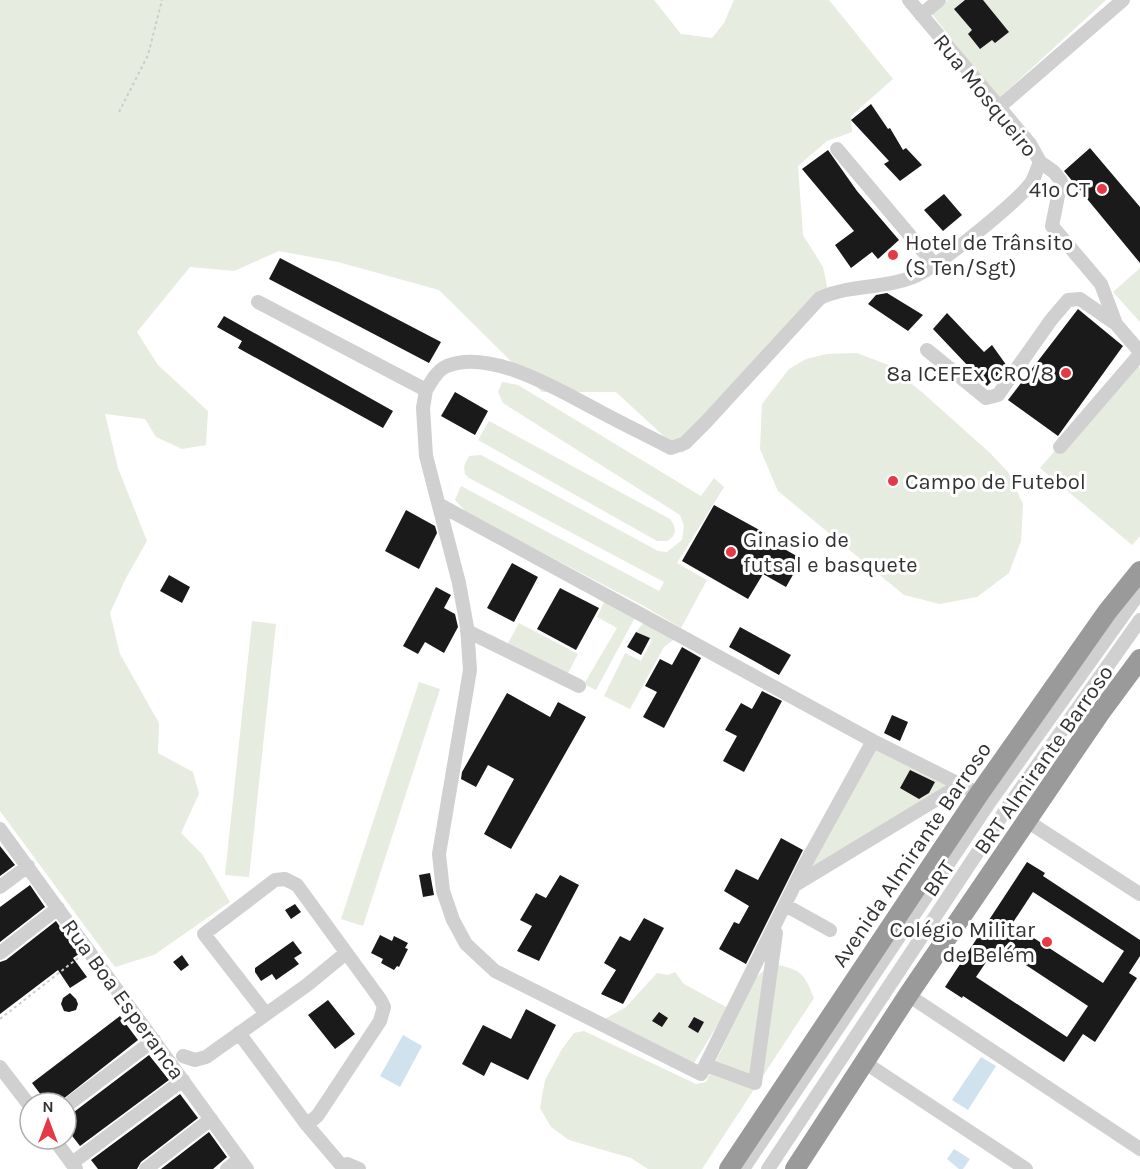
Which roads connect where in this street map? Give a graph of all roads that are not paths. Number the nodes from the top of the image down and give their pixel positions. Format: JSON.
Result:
{"nodes":[{"id":1,"x":909,"y":0,"type":"edge"},
{"id":2,"x":939,"y":0,"type":"edge"},
{"id":3,"x":1123,"y":0,"type":"edge"},
{"id":4,"x":921,"y":15,"type":"junction"},
{"id":5,"x":998,"y":108,"type":"junction"},
{"id":6,"x":837,"y":149,"type":"dead end"},
{"id":7,"x":1040,"y":162,"type":"junction"},
{"id":8,"x":934,"y":264,"type":"junction"},
{"id":9,"x":258,"y":302,"type":"dead end"},
{"id":10,"x":1116,"y":324,"type":"junction"},
{"id":11,"x":927,"y":350,"type":"dead end"},
{"id":12,"x":1140,"y":353,"type":"edge"},
{"id":13,"x":426,"y":390,"type":"junction"},
{"id":14,"x":1060,"y":447,"type":"dead end"},
{"id":15,"x":440,"y":505,"type":"junction"},
{"id":16,"x":1140,"y":571,"type":"edge"},
{"id":17,"x":1140,"y":592,"type":"edge"},
{"id":18,"x":1140,"y":620,"type":"edge"},
{"id":19,"x":467,"y":631,"type":"junction"},
{"id":20,"x":1140,"y":659,"type":"edge"},
{"id":21,"x":579,"y":686,"type":"dead end"},
{"id":22,"x":873,"y":741,"type":"junction"},
{"id":23,"x":960,"y":785,"type":"junction"},
{"id":24,"x":979,"y":794,"type":"junction"},
{"id":25,"x":1027,"y":821,"type":"junction"},
{"id":26,"x":0,"y":829,"type":"edge"},
{"id":27,"x":28,"y":866,"type":"junction"},
{"id":28,"x":795,"y":885,"type":"junction"},
{"id":29,"x":0,"y":888,"type":"edge"},
{"id":30,"x":1140,"y":894,"type":"edge"},
{"id":31,"x":785,"y":905,"type":"junction"},
{"id":32,"x":58,"y":908,"type":"junction"},
{"id":33,"x":778,"y":919,"type":"junction"},
{"id":34,"x":830,"y":930,"type":"dead end"},
{"id":35,"x":0,"y":953,"type":"edge"},
{"id":36,"x":346,"y":953,"type":"junction"},
{"id":37,"x":908,"y":995,"type":"junction"},
{"id":38,"x":266,"y":1014,"type":"junction"},
{"id":39,"x":239,"y":1033,"type":"junction"},
{"id":40,"x":154,"y":1040,"type":"junction"},
{"id":41,"x":183,"y":1056,"type":"dead end"},
{"id":42,"x":864,"y":1062,"type":"junction"},
{"id":43,"x":706,"y":1065,"type":"junction"},
{"id":44,"x":0,"y":1066,"type":"edge"},
{"id":45,"x":183,"y":1080,"type":"junction"},
{"id":46,"x":19,"y":1091,"type":"edge"},
{"id":47,"x":78,"y":1097,"type":"edge"},
{"id":48,"x":211,"y":1119,"type":"junction"},
{"id":49,"x":307,"y":1125,"type":"junction"},
{"id":50,"x":1140,"y":1149,"type":"edge"},
{"id":51,"x":63,"y":1151,"type":"edge"},
{"id":52,"x":243,"y":1164,"type":"edge"},
{"id":53,"x":74,"y":1166,"type":"edge"},
{"id":54,"x":343,"y":1167,"type":"edge"},
{"id":55,"x":146,"y":1169,"type":"edge"},
{"id":56,"x":228,"y":1169,"type":"edge"},
{"id":57,"x":358,"y":1169,"type":"edge"},
{"id":58,"x":729,"y":1169,"type":"edge"},
{"id":59,"x":743,"y":1169,"type":"edge"},
{"id":60,"x":768,"y":1169,"type":"edge"},
{"id":61,"x":795,"y":1169,"type":"edge"},
{"id":62,"x":1026,"y":1169,"type":"edge"}],
"edges":[{"from":1,"to":4,"type":"street","name":"Rua Mosqueiro"},
{"from":2,"to":4,"type":"street"},
{"from":3,"to":5,"type":"street"},
{"from":4,"to":5,"type":"street","name":"Rua Mosqueiro"},
{"from":5,"to":7,"type":"street","name":"Rua Mosqueiro"},
{"from":6,"to":8,"type":"street"},
{"from":7,"to":8,"type":"street","name":"Rua Mosqueiro"},
{"from":7,"to":10,"type":"street"},
{"from":8,"to":13,"type":"street","name":"Rua Mosqueiro"},
{"from":9,"to":13,"type":"street"},
{"from":10,"to":11,"type":"street"},
{"from":10,"to":12,"type":"street"},
{"from":12,"to":14,"type":"street"},
{"from":13,"to":15,"type":"street"},
{"from":15,"to":19,"type":"street"},
{"from":15,"to":22,"type":"street"},
{"from":16,"to":24,"type":"highway","name":"Avenida Almirante Barroso"},
{"from":17,"to":59,"type":"street","name":"BRT"},
{"from":18,"to":60,"type":"street","name":"BRT Almirante Barroso"},
{"from":19,"to":21,"type":"street"},
{"from":19,"to":43,"type":"street"},
{"from":20,"to":25,"type":"highway"},
{"from":22,"to":23,"type":"street"},
{"from":22,"to":28,"type":"street"},
{"from":23,"to":24,"type":"street"},
{"from":23,"to":28,"type":"street"},
{"from":24,"to":58,"type":"highway","name":"Avenida Almirante Barroso"},
{"from":25,"to":30,"type":"street"},
{"from":25,"to":37,"type":"highway"},
{"from":26,"to":27,"type":"street","name":"Rua Boa Esperanca"},
{"from":27,"to":29,"type":"street"},
{"from":27,"to":32,"type":"street","name":"Rua Boa Esperanca"},
{"from":28,"to":31,"type":"street"},
{"from":31,"to":33,"type":"street"},
{"from":31,"to":34,"type":"street"},
{"from":32,"to":35,"type":"street"},
{"from":32,"to":40,"type":"street","name":"Rua Boa Esperanca"},
{"from":33,"to":43,"type":"street"},
{"from":33,"to":43,"type":"street"},
{"from":36,"to":38,"type":"street"},
{"from":36,"to":38,"type":"street"},
{"from":36,"to":49,"type":"street"},
{"from":37,"to":42,"type":"highway"},
{"from":37,"to":50,"type":"street"},
{"from":38,"to":39,"type":"street"},
{"from":39,"to":41,"type":"street"},
{"from":39,"to":49,"type":"street"},
{"from":40,"to":45,"type":"street","name":"Rua Boa Esperanca"},
{"from":40,"to":47,"type":"street"},
{"from":42,"to":61,"type":"highway"},
{"from":42,"to":62,"type":"street"},
{"from":44,"to":46,"type":"street"},
{"from":45,"to":48,"type":"street","name":"Rua Boa Esperanca"},
{"from":45,"to":53,"type":"street"},
{"from":48,"to":52,"type":"street","name":"Rua Boa Esperanca"},
{"from":48,"to":55,"type":"street"},
{"from":49,"to":54,"type":"street"},
{"from":51,"to":53,"type":"street"},
{"from":52,"to":56,"type":"street"},
{"from":54,"to":57,"type":"street"}]}
